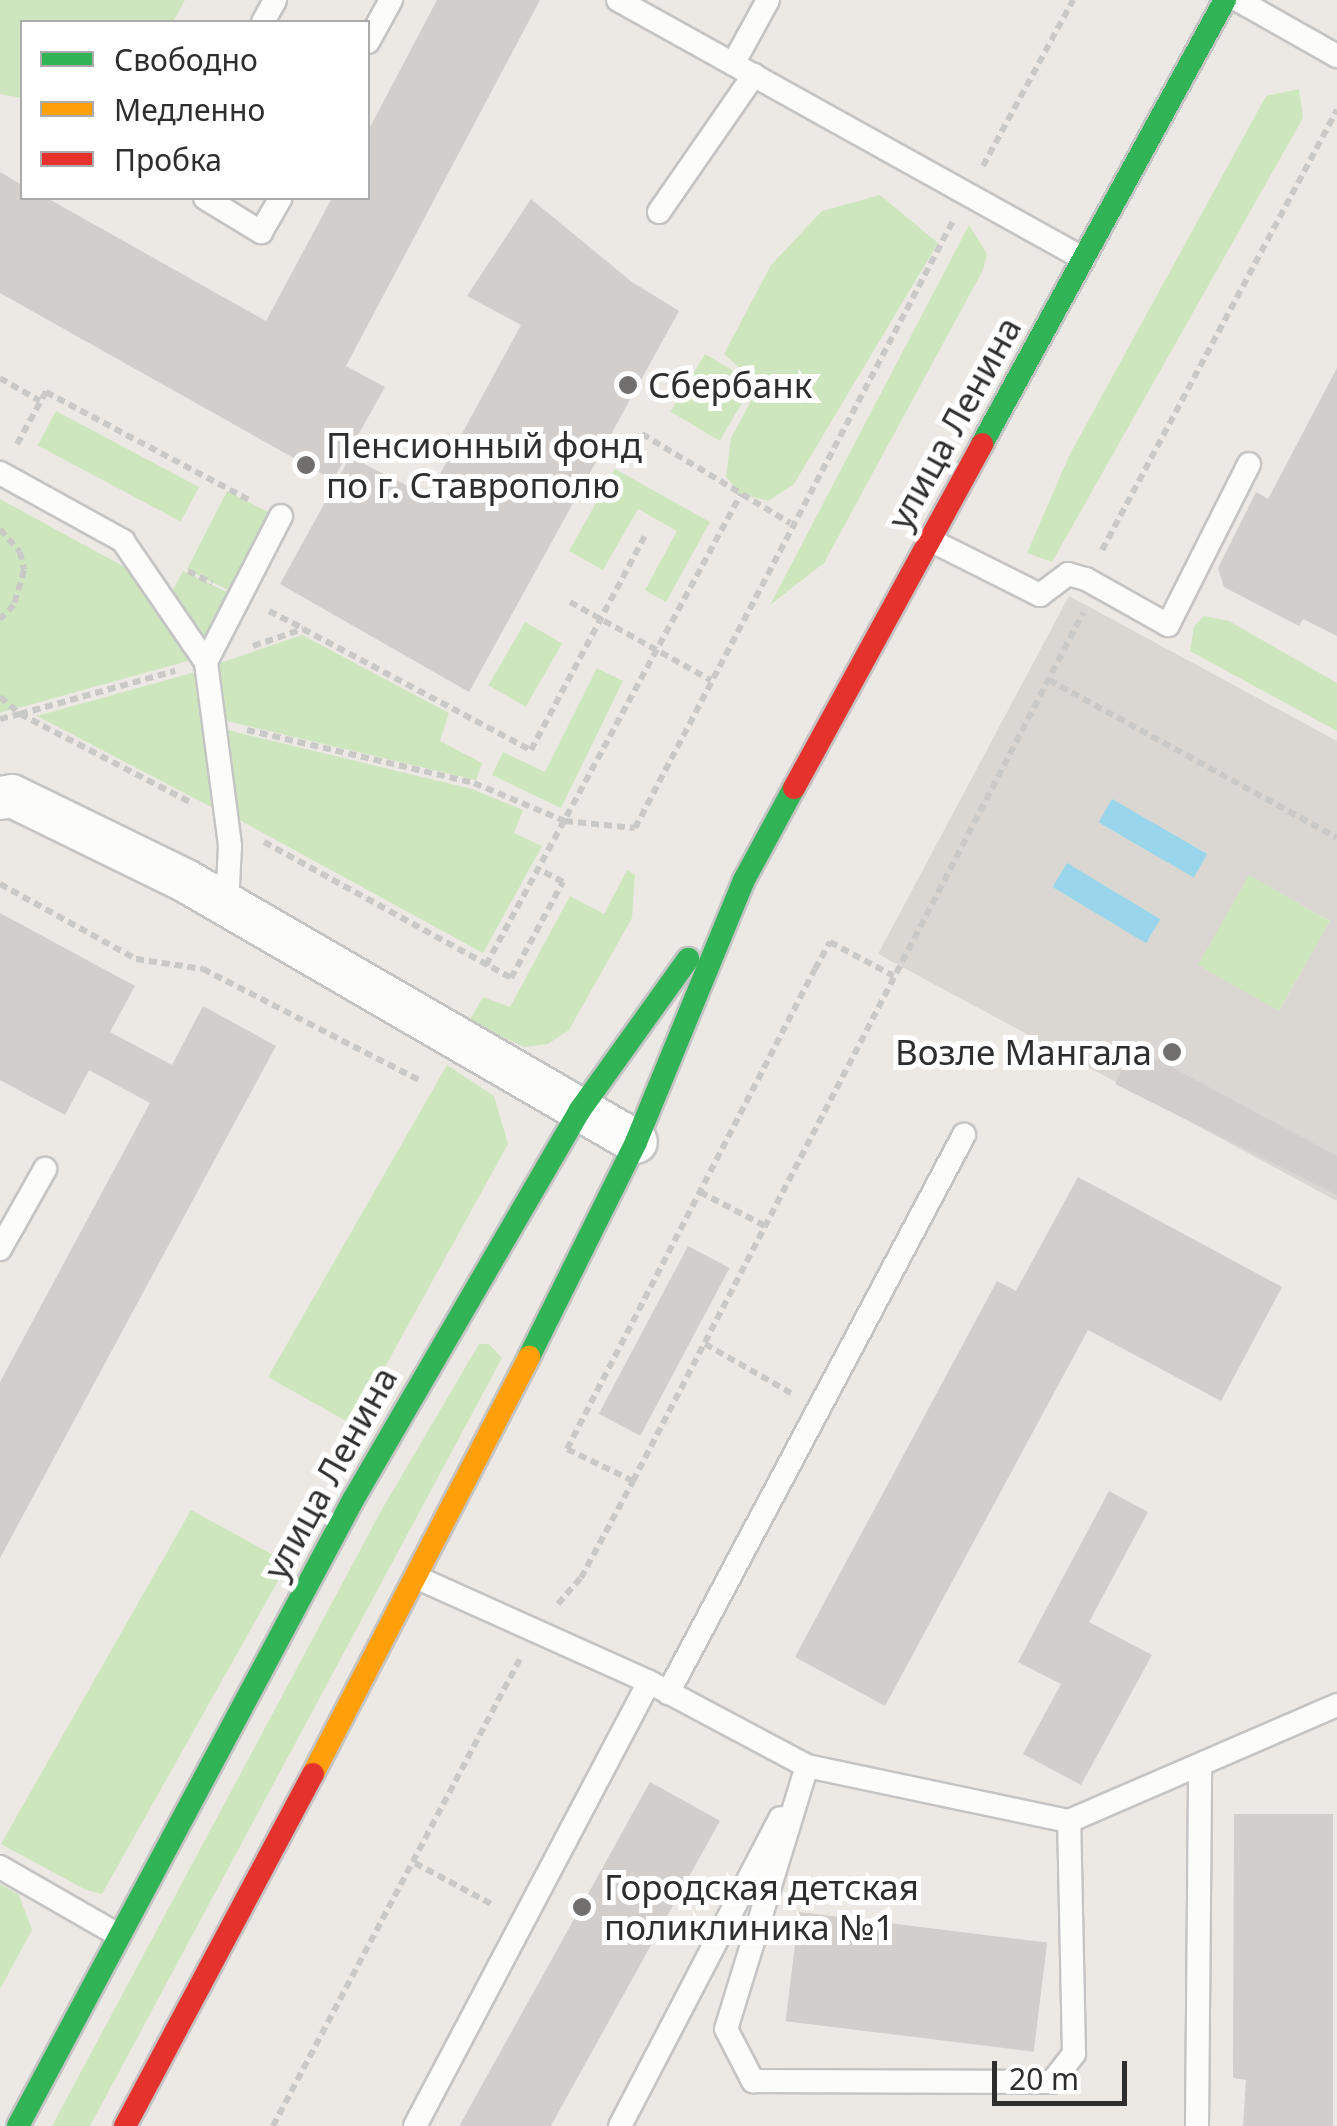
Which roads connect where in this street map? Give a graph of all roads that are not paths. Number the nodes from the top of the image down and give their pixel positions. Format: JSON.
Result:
{"nodes":[{"id":1,"x":391,"y":0,"type":"edge"},
{"id":2,"x":618,"y":0,"type":"edge"},
{"id":3,"x":768,"y":0,"type":"edge"},
{"id":4,"x":1224,"y":0,"type":"edge"},
{"id":5,"x":1238,"y":0,"type":"edge"},
{"id":6,"x":370,"y":38,"type":"edge"},
{"id":7,"x":1337,"y":56,"type":"edge"},
{"id":8,"x":744,"y":69,"type":"junction"},
{"id":9,"x":209,"y":200,"type":"edge"},
{"id":10,"x":280,"y":200,"type":"edge"},
{"id":11,"x":659,"y":212,"type":"dead end"},
{"id":12,"x":1084,"y":258,"type":"junction"},
{"id":13,"x":1250,"y":464,"type":"dead end"},
{"id":14,"x":0,"y":473,"type":"edge"},
{"id":15,"x":281,"y":516,"type":"road end"},
{"id":16,"x":930,"y":540,"type":"junction"},
{"id":17,"x":206,"y":662,"type":"junction"},
{"id":18,"x":0,"y":798,"type":"edge"},
{"id":19,"x":744,"y":880,"type":"junction"},
{"id":20,"x":228,"y":905,"type":"junction"},
{"id":21,"x":580,"y":1110,"type":"junction"},
{"id":22,"x":964,"y":1135,"type":"dead end"},
{"id":23,"x":636,"y":1142,"type":"junction"},
{"id":24,"x":45,"y":1169,"type":"dead end"},
{"id":25,"x":0,"y":1249,"type":"edge"},
{"id":26,"x":418,"y":1578,"type":"junction"},
{"id":27,"x":658,"y":1687,"type":"junction"},
{"id":28,"x":1337,"y":1706,"type":"edge"},
{"id":29,"x":1200,"y":1765,"type":"junction"},
{"id":30,"x":807,"y":1766,"type":"junction"},
{"id":31,"x":1069,"y":1821,"type":"junction"},
{"id":32,"x":0,"y":1867,"type":"edge"},
{"id":33,"x":120,"y":1936,"type":"junction"},
{"id":34,"x":18,"y":2126,"type":"edge"},
{"id":35,"x":124,"y":2126,"type":"edge"},
{"id":36,"x":415,"y":2126,"type":"edge"},
{"id":37,"x":620,"y":2126,"type":"edge"},
{"id":38,"x":1197,"y":2126,"type":"edge"}],
"edges":[{"from":1,"to":6,"type":"lane"},
{"from":2,"to":8,"type":"lane"},
{"from":3,"to":8,"type":"lane"},
{"from":4,"to":12,"type":"main road","name":"улица Ленина"},
{"from":5,"to":7,"type":"lane"},
{"from":8,"to":11,"type":"lane"},
{"from":8,"to":12,"type":"lane"},
{"from":9,"to":10,"type":"lane"},
{"from":12,"to":16,"type":"main road","name":"улица Ленина"},
{"from":13,"to":16,"type":"lane"},
{"from":14,"to":17,"type":"lane"},
{"from":15,"to":17,"type":"lane"},
{"from":16,"to":19,"type":"main road","name":"улица Ленина"},
{"from":17,"to":20,"type":"lane"},
{"from":18,"to":20,"type":"street"},
{"from":19,"to":21,"type":"main road","name":"улица Ленина"},
{"from":19,"to":23,"type":"main road","name":"улица Ленина"},
{"from":20,"to":21,"type":"street"},
{"from":21,"to":23,"type":"street"},
{"from":21,"to":33,"type":"main road","name":"улица Ленина"},
{"from":22,"to":27,"type":"lane"},
{"from":23,"to":26,"type":"main road","name":"улица Ленина"},
{"from":24,"to":25,"type":"lane"},
{"from":26,"to":27,"type":"lane"},
{"from":26,"to":35,"type":"main road","name":"улица Ленина"},
{"from":27,"to":30,"type":"lane"},
{"from":27,"to":36,"type":"lane"},
{"from":28,"to":29,"type":"lane"},
{"from":29,"to":31,"type":"lane"},
{"from":29,"to":38,"type":"lane"},
{"from":30,"to":31,"type":"lane"},
{"from":30,"to":31,"type":"lane"},
{"from":30,"to":37,"type":"lane"},
{"from":32,"to":33,"type":"lane"},
{"from":33,"to":34,"type":"main road","name":"улица Ленина"}]}
